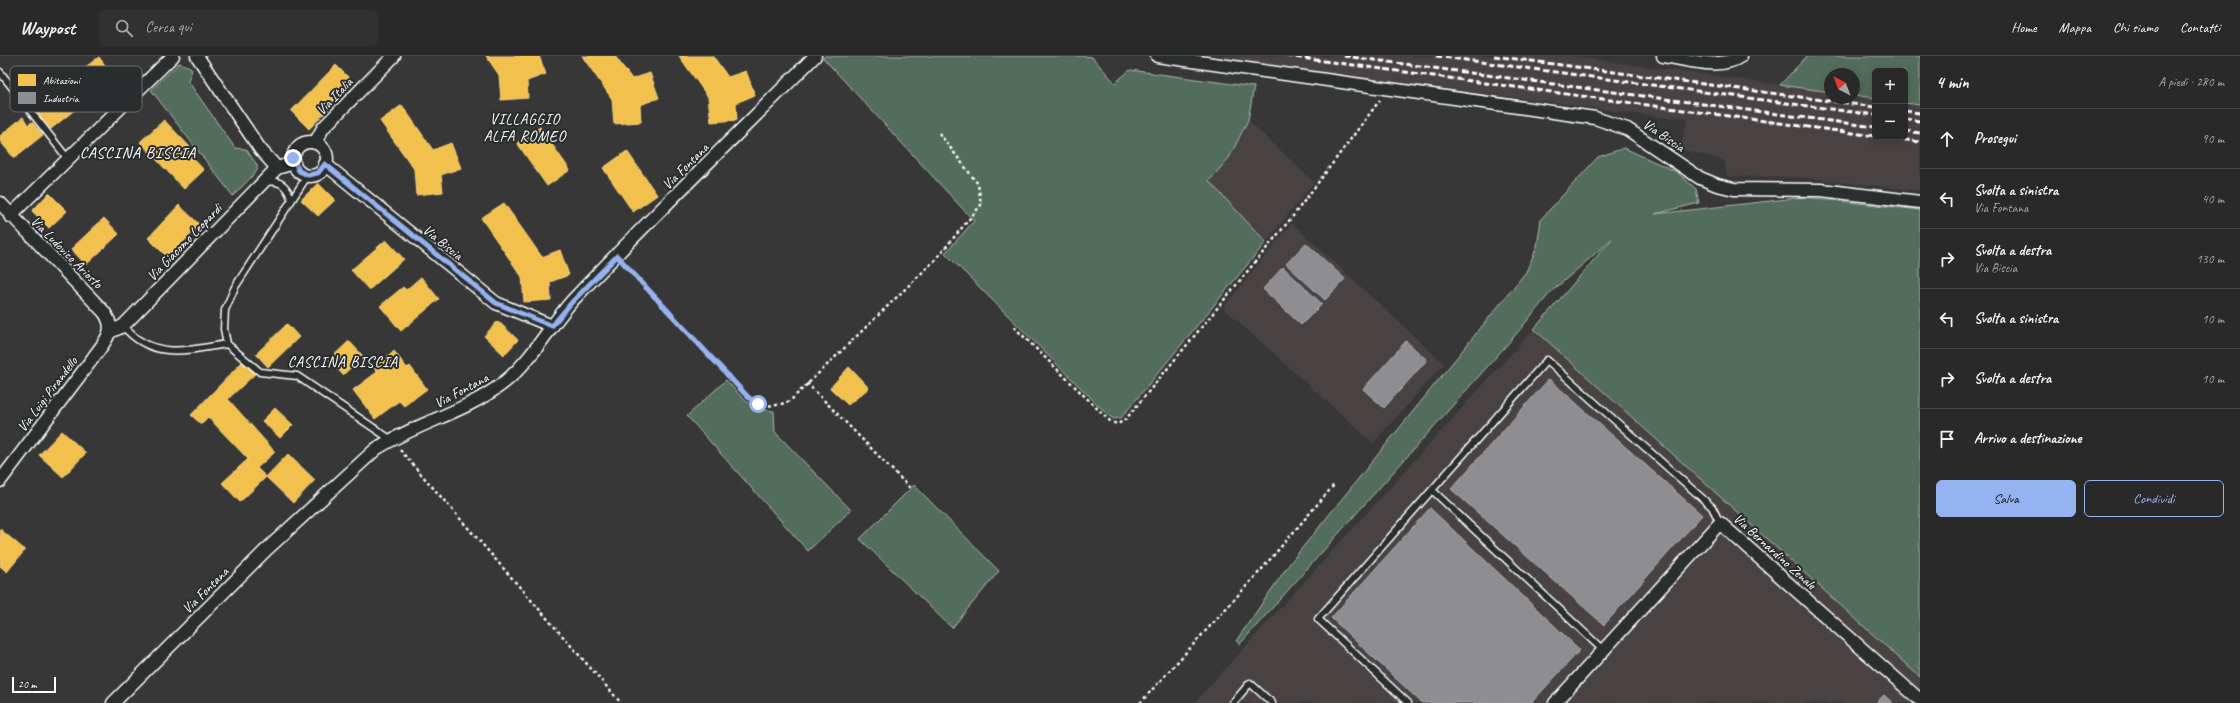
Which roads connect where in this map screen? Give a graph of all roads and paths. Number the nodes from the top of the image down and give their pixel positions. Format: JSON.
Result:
{"nodes":[{"id":1,"x":173,"y":56,"type":"edge"},
{"id":2,"x":197,"y":56,"type":"edge"},
{"id":3,"x":394,"y":56,"type":"edge"},
{"id":4,"x":814,"y":56,"type":"edge"},
{"id":5,"x":1157,"y":56,"type":"edge"},
{"id":6,"x":1663,"y":56,"type":"edge"},
{"id":7,"x":1741,"y":56,"type":"edge"},
{"id":8,"x":0,"y":72,"type":"edge"},
{"id":9,"x":10,"y":85,"type":"edge"},
{"id":10,"x":142,"y":86,"type":"edge"},
{"id":11,"x":1389,"y":88,"type":"junction"},
{"id":12,"x":31,"y":112,"type":"edge"},
{"id":13,"x":116,"y":112,"type":"edge"},
{"id":14,"x":939,"y":133,"type":"dead end"},
{"id":15,"x":316,"y":143,"type":"junction"},
{"id":16,"x":68,"y":159,"type":"junction"},
{"id":17,"x":294,"y":163,"type":"junction"},
{"id":18,"x":325,"y":164,"type":"junction"},
{"id":19,"x":277,"y":168,"type":"junction"},
{"id":20,"x":308,"y":175,"type":"junction"},
{"id":21,"x":263,"y":182,"type":"junction"},
{"id":22,"x":291,"y":198,"type":"junction"},
{"id":23,"x":1920,"y":202,"type":"edge"},
{"id":24,"x":0,"y":204,"type":"edge"},
{"id":25,"x":10,"y":216,"type":"junction"},
{"id":26,"x":617,"y":256,"type":"junction"},
{"id":27,"x":123,"y":326,"type":"junction"},
{"id":28,"x":552,"y":326,"type":"junction"},
{"id":29,"x":110,"y":328,"type":"junction"},
{"id":30,"x":1014,"y":328,"type":"dead end"},
{"id":31,"x":227,"y":344,"type":"junction"},
{"id":32,"x":808,"y":383,"type":"junction"},
{"id":33,"x":390,"y":439,"type":"junction"},
{"id":34,"x":0,"y":481,"type":"edge"},
{"id":35,"x":1334,"y":485,"type":"dead end"},
{"id":36,"x":912,"y":490,"type":"dead end"},
{"id":37,"x":1432,"y":490,"type":"junction"},
{"id":38,"x":1720,"y":523,"type":"junction"},
{"id":39,"x":1604,"y":651,"type":"junction"},
{"id":40,"x":1920,"y":700,"type":"edge"},
{"id":41,"x":113,"y":703,"type":"edge"},
{"id":42,"x":621,"y":703,"type":"edge"},
{"id":43,"x":1140,"y":703,"type":"edge"},
{"id":44,"x":1233,"y":703,"type":"edge"},
{"id":45,"x":1272,"y":703,"type":"edge"},
{"id":46,"x":1408,"y":703,"type":"edge"},
{"id":47,"x":1555,"y":703,"type":"edge"}],
"edges":[{"from":1,"to":10,"type":"street"},
{"from":2,"to":19,"type":"street"},
{"from":3,"to":15,"type":"street","name":"Via Italia"},
{"from":4,"to":26,"type":"street","name":"Via Fontana"},
{"from":5,"to":11,"type":"street"},
{"from":6,"to":7,"type":"street"},
{"from":8,"to":9,"type":"lane"},
{"from":11,"to":23,"type":"street","name":"Via Biscia"},
{"from":11,"to":30,"type":"path"},
{"from":12,"to":16,"type":"lane"},
{"from":13,"to":16,"type":"street"},
{"from":14,"to":32,"type":"path"},
{"from":15,"to":17,"type":"street"},
{"from":15,"to":18,"type":"street"},
{"from":16,"to":25,"type":"street"},
{"from":17,"to":19,"type":"street"},
{"from":17,"to":20,"type":"street"},
{"from":18,"to":20,"type":"street"},
{"from":18,"to":28,"type":"street","name":"Via Biscia"},
{"from":19,"to":21,"type":"street","name":"Via Giacomo Leopardi"},
{"from":20,"to":22,"type":"lane"},
{"from":21,"to":22,"type":"lane"},
{"from":21,"to":27,"type":"street","name":"Via Giacomo Leopardi"},
{"from":22,"to":31,"type":"lane"},
{"from":24,"to":25,"type":"street","name":"Via Ludovico Ariosto"},
{"from":25,"to":29,"type":"street","name":"Via Ludovico Ariosto"},
{"from":26,"to":28,"type":"street","name":"Via Fontana"},
{"from":26,"to":32,"type":"path"},
{"from":27,"to":29,"type":"street","name":"Via Giacomo Leopardi"},
{"from":27,"to":31,"type":"lane"},
{"from":28,"to":33,"type":"street","name":"Via Fontana"},
{"from":29,"to":34,"type":"street","name":"Via Luigi Pirandello"},
{"from":31,"to":33,"type":"lane"},
{"from":32,"to":36,"type":"path"},
{"from":33,"to":41,"type":"street","name":"Via Fontana"},
{"from":33,"to":42,"type":"path"},
{"from":35,"to":43,"type":"path"},
{"from":37,"to":38,"type":"lane"},
{"from":37,"to":39,"type":"lane"},
{"from":37,"to":46,"type":"lane"},
{"from":38,"to":39,"type":"street","name":"Via Bernardino Zenale"},
{"from":38,"to":40,"type":"street","name":"Via Bernardino Zenale"},
{"from":39,"to":47,"type":"street","name":"Via Bernardino Zenale"},
{"from":44,"to":45,"type":"lane"}]}
